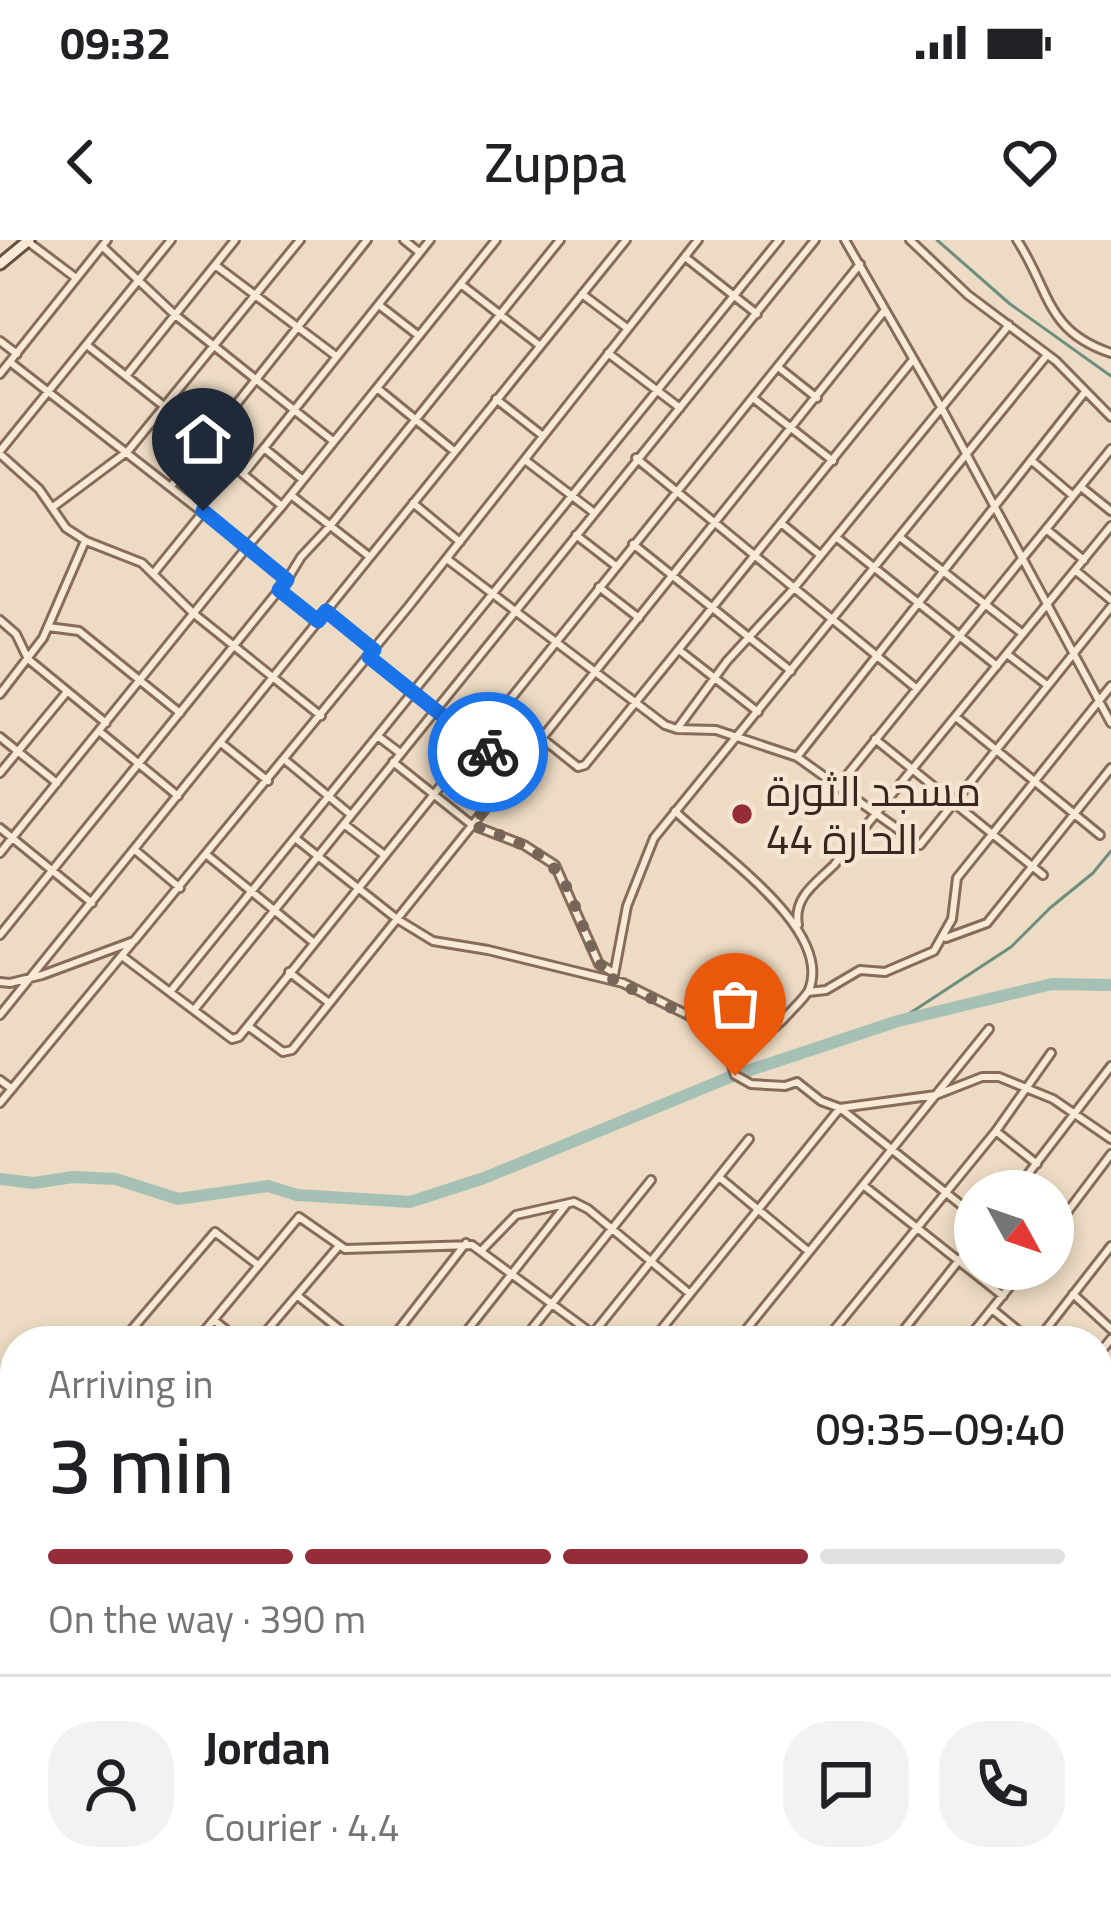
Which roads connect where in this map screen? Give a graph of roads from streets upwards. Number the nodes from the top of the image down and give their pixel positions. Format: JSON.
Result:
{"nodes":[{"id":1,"x":171,"y":240,"type":"edge"},
{"id":2,"x":235,"y":240,"type":"edge"},
{"id":3,"x":300,"y":240,"type":"edge"},
{"id":4,"x":367,"y":240,"type":"edge"},
{"id":5,"x":404,"y":240,"type":"edge"},
{"id":6,"x":430,"y":240,"type":"edge"},
{"id":7,"x":496,"y":240,"type":"edge"},
{"id":8,"x":560,"y":240,"type":"edge"},
{"id":9,"x":624,"y":240,"type":"edge"},
{"id":10,"x":698,"y":240,"type":"edge"},
{"id":11,"x":779,"y":240,"type":"edge"},
{"id":12,"x":815,"y":240,"type":"edge"},
{"id":13,"x":845,"y":240,"type":"edge"},
{"id":14,"x":910,"y":240,"type":"edge"},
{"id":15,"x":1017,"y":240,"type":"edge"},
{"id":16,"x":28,"y":241,"type":"edge"},
{"id":17,"x":104,"y":243,"type":"edge"},
{"id":18,"x":419,"y":252,"type":"junction"},
{"id":19,"x":684,"y":257,"type":"junction"},
{"id":20,"x":0,"y":264,"type":"edge"},
{"id":21,"x":860,"y":264,"type":"junction"},
{"id":22,"x":214,"y":265,"type":"junction"},
{"id":23,"x":76,"y":278,"type":"junction"},
{"id":24,"x":139,"y":280,"type":"junction"},
{"id":25,"x":461,"y":284,"type":"junction"},
{"id":26,"x":583,"y":294,"type":"junction"},
{"id":27,"x":255,"y":296,"type":"junction"},
{"id":28,"x":734,"y":296,"type":"junction"},
{"id":29,"x":378,"y":304,"type":"junction"},
{"id":30,"x":885,"y":310,"type":"junction"},
{"id":31,"x":175,"y":314,"type":"junction"},
{"id":32,"x":500,"y":314,"type":"junction"},
{"id":33,"x":757,"y":314,"type":"junction"},
{"id":34,"x":1009,"y":325,"type":"junction"},
{"id":35,"x":296,"y":326,"type":"junction"},
{"id":36,"x":627,"y":328,"type":"junction"},
{"id":37,"x":419,"y":335,"type":"junction"},
{"id":38,"x":0,"y":341,"type":"edge"},
{"id":39,"x":87,"y":345,"type":"junction"},
{"id":40,"x":539,"y":345,"type":"junction"},
{"id":41,"x":214,"y":347,"type":"junction"},
{"id":42,"x":608,"y":353,"type":"junction"},
{"id":43,"x":1111,"y":353,"type":"edge"},
{"id":44,"x":16,"y":354,"type":"junction"},
{"id":45,"x":1047,"y":355,"type":"junction"},
{"id":46,"x":336,"y":356,"type":"junction"},
{"id":47,"x":912,"y":361,"type":"junction"},
{"id":48,"x":10,"y":362,"type":"junction"},
{"id":49,"x":778,"y":367,"type":"junction"},
{"id":50,"x":0,"y":374,"type":"edge"},
{"id":51,"x":126,"y":376,"type":"junction"},
{"id":52,"x":254,"y":379,"type":"junction"},
{"id":53,"x":377,"y":388,"type":"junction"},
{"id":54,"x":658,"y":391,"type":"junction"},
{"id":55,"x":49,"y":392,"type":"junction"},
{"id":56,"x":1084,"y":393,"type":"junction"},
{"id":57,"x":753,"y":398,"type":"junction"},
{"id":58,"x":817,"y":398,"type":"junction"},
{"id":59,"x":496,"y":399,"type":"junction"},
{"id":60,"x":165,"y":407,"type":"junction"},
{"id":61,"x":941,"y":407,"type":"junction"},
{"id":62,"x":680,"y":408,"type":"junction"},
{"id":63,"x":293,"y":410,"type":"junction"},
{"id":64,"x":1111,"y":417,"type":"edge"},
{"id":65,"x":415,"y":420,"type":"junction"},
{"id":66,"x":792,"y":429,"type":"junction"},
{"id":67,"x":543,"y":436,"type":"junction"},
{"id":68,"x":334,"y":441,"type":"junction"},
{"id":69,"x":205,"y":442,"type":"junction"},
{"id":70,"x":264,"y":448,"type":"junction"},
{"id":71,"x":1111,"y":449,"type":"edge"},
{"id":72,"x":128,"y":451,"type":"junction"},
{"id":73,"x":454,"y":452,"type":"junction"},
{"id":74,"x":0,"y":453,"type":"edge"},
{"id":75,"x":966,"y":455,"type":"junction"},
{"id":76,"x":636,"y":458,"type":"junction"},
{"id":77,"x":525,"y":460,"type":"junction"},
{"id":78,"x":1031,"y":460,"type":"junction"},
{"id":79,"x":833,"y":461,"type":"junction"},
{"id":80,"x":244,"y":474,"type":"junction"},
{"id":81,"x":303,"y":480,"type":"junction"},
{"id":82,"x":172,"y":484,"type":"junction"},
{"id":83,"x":1080,"y":487,"type":"junction"},
{"id":84,"x":677,"y":491,"type":"junction"},
{"id":85,"x":291,"y":495,"type":"junction"},
{"id":86,"x":572,"y":495,"type":"junction"},
{"id":87,"x":1072,"y":496,"type":"junction"},
{"id":88,"x":413,"y":503,"type":"junction"},
{"id":89,"x":994,"y":505,"type":"junction"},
{"id":90,"x":282,"y":506,"type":"junction"},
{"id":91,"x":53,"y":507,"type":"junction"},
{"id":92,"x":203,"y":511,"type":"junction"},
{"id":93,"x":1111,"y":511,"type":"edge"},
{"id":94,"x":592,"y":512,"type":"junction"},
{"id":95,"x":716,"y":523,"type":"junction"},
{"id":96,"x":781,"y":523,"type":"junction"},
{"id":97,"x":330,"y":526,"type":"junction"},
{"id":98,"x":1111,"y":526,"type":"edge"},
{"id":99,"x":1046,"y":529,"type":"junction"},
{"id":100,"x":575,"y":534,"type":"junction"},
{"id":101,"x":836,"y":537,"type":"junction"},
{"id":102,"x":901,"y":538,"type":"junction"},
{"id":103,"x":86,"y":541,"type":"junction"},
{"id":104,"x":460,"y":542,"type":"junction"},
{"id":105,"x":634,"y":544,"type":"junction"},
{"id":106,"x":247,"y":547,"type":"junction"},
{"id":107,"x":755,"y":555,"type":"junction"},
{"id":108,"x":820,"y":555,"type":"junction"},
{"id":109,"x":370,"y":557,"type":"junction"},
{"id":110,"x":1023,"y":557,"type":"junction"},
{"id":111,"x":447,"y":559,"type":"junction"},
{"id":112,"x":1084,"y":560,"type":"junction"},
{"id":113,"x":616,"y":566,"type":"junction"},
{"id":114,"x":877,"y":568,"type":"junction"},
{"id":115,"x":943,"y":570,"type":"junction"},
{"id":116,"x":1075,"y":570,"type":"junction"},
{"id":117,"x":153,"y":574,"type":"junction"},
{"id":118,"x":673,"y":575,"type":"junction"},
{"id":119,"x":287,"y":580,"type":"junction"},
{"id":120,"x":599,"y":587,"type":"junction"},
{"id":121,"x":795,"y":587,"type":"junction"},
{"id":122,"x":279,"y":590,"type":"junction"},
{"id":123,"x":493,"y":595,"type":"junction"},
{"id":124,"x":918,"y":602,"type":"junction"},
{"id":125,"x":1111,"y":603,"type":"edge"},
{"id":126,"x":985,"y":604,"type":"junction"},
{"id":127,"x":1046,"y":606,"type":"junction"},
{"id":128,"x":713,"y":607,"type":"junction"},
{"id":129,"x":326,"y":611,"type":"junction"},
{"id":130,"x":514,"y":611,"type":"junction"},
{"id":131,"x":193,"y":613,"type":"junction"},
{"id":132,"x":639,"y":618,"type":"junction"},
{"id":133,"x":0,"y":620,"type":"edge"},
{"id":134,"x":318,"y":621,"type":"junction"},
{"id":135,"x":834,"y":621,"type":"junction"},
{"id":136,"x":48,"y":627,"type":"junction"},
{"id":137,"x":1023,"y":634,"type":"junction"},
{"id":138,"x":960,"y":636,"type":"junction"},
{"id":139,"x":750,"y":638,"type":"junction"},
{"id":140,"x":554,"y":643,"type":"junction"},
{"id":141,"x":233,"y":647,"type":"junction"},
{"id":142,"x":679,"y":650,"type":"junction"},
{"id":143,"x":372,"y":653,"type":"junction"},
{"id":144,"x":1007,"y":654,"type":"junction"},
{"id":145,"x":1073,"y":655,"type":"junction"},
{"id":146,"x":876,"y":656,"type":"junction"},
{"id":147,"x":28,"y":659,"type":"junction"},
{"id":148,"x":998,"y":666,"type":"junction"},
{"id":149,"x":791,"y":671,"type":"junction"},
{"id":150,"x":594,"y":673,"type":"junction"},
{"id":151,"x":273,"y":678,"type":"junction"},
{"id":152,"x":716,"y":678,"type":"junction"},
{"id":153,"x":139,"y":680,"type":"junction"},
{"id":154,"x":1048,"y":686,"type":"junction"},
{"id":155,"x":1111,"y":686,"type":"edge"},
{"id":156,"x":916,"y":688,"type":"junction"},
{"id":157,"x":67,"y":692,"type":"junction"},
{"id":158,"x":415,"y":693,"type":"junction"},
{"id":159,"x":0,"y":694,"type":"edge"},
{"id":160,"x":1099,"y":701,"type":"junction"},
{"id":161,"x":636,"y":704,"type":"junction"},
{"id":162,"x":435,"y":710,"type":"junction"},
{"id":163,"x":758,"y":712,"type":"junction"},
{"id":164,"x":180,"y":713,"type":"junction"},
{"id":165,"x":321,"y":716,"type":"junction"},
{"id":166,"x":956,"y":717,"type":"junction"},
{"id":167,"x":106,"y":723,"type":"junction"},
{"id":168,"x":1111,"y":723,"type":"edge"},
{"id":169,"x":677,"y":729,"type":"junction"},
{"id":170,"x":99,"y":731,"type":"junction"},
{"id":171,"x":379,"y":736,"type":"junction"},
{"id":172,"x":738,"y":736,"type":"junction"},
{"id":173,"x":0,"y":737,"type":"edge"},
{"id":174,"x":542,"y":739,"type":"junction"},
{"id":175,"x":875,"y":739,"type":"junction"},
{"id":176,"x":474,"y":741,"type":"junction"},
{"id":177,"x":221,"y":743,"type":"junction"},
{"id":178,"x":997,"y":750,"type":"junction"},
{"id":179,"x":18,"y":752,"type":"junction"},
{"id":180,"x":400,"y":753,"type":"junction"},
{"id":181,"x":796,"y":757,"type":"junction"},
{"id":182,"x":285,"y":760,"type":"junction"},
{"id":183,"x":393,"y":762,"type":"junction"},
{"id":184,"x":139,"y":763,"type":"junction"},
{"id":185,"x":1111,"y":768,"type":"edge"},
{"id":186,"x":913,"y":770,"type":"junction"},
{"id":187,"x":514,"y":772,"type":"junction"},
{"id":188,"x":0,"y":773,"type":"edge"},
{"id":189,"x":268,"y":781,"type":"junction"},
{"id":190,"x":1035,"y":781,"type":"junction"},
{"id":191,"x":57,"y":783,"type":"junction"},
{"id":192,"x":839,"y":785,"type":"junction"},
{"id":193,"x":432,"y":793,"type":"junction"},
{"id":194,"x":178,"y":796,"type":"junction"},
{"id":195,"x":329,"y":796,"type":"junction"},
{"id":196,"x":955,"y":803,"type":"junction"},
{"id":197,"x":675,"y":811,"type":"junction"},
{"id":198,"x":877,"y":813,"type":"junction"},
{"id":199,"x":1074,"y":814,"type":"junction"},
{"id":200,"x":351,"y":815,"type":"junction"},
{"id":201,"x":344,"y":824,"type":"junction"},
{"id":202,"x":472,"y":825,"type":"junction"},
{"id":203,"x":0,"y":827,"type":"edge"},
{"id":204,"x":992,"y":834,"type":"junction"},
{"id":205,"x":1100,"y":835,"type":"dead end"},
{"id":206,"x":13,"y":838,"type":"junction"},
{"id":207,"x":296,"y":838,"type":"junction"},
{"id":208,"x":135,"y":850,"type":"junction"},
{"id":209,"x":0,"y":853,"type":"edge"},
{"id":210,"x":383,"y":854,"type":"junction"},
{"id":211,"x":207,"y":855,"type":"junction"},
{"id":212,"x":318,"y":856,"type":"junction"},
{"id":213,"x":1032,"y":866,"type":"junction"},
{"id":214,"x":52,"y":870,"type":"junction"},
{"id":215,"x":1043,"y":874,"type":"dead end"},
{"id":216,"x":356,"y":887,"type":"junction"},
{"id":217,"x":180,"y":888,"type":"junction"},
{"id":218,"x":252,"y":892,"type":"junction"},
{"id":219,"x":92,"y":903,"type":"junction"},
{"id":220,"x":273,"y":910,"type":"junction"},
{"id":221,"x":397,"y":919,"type":"junction"},
{"id":222,"x":798,"y":925,"type":"junction"},
{"id":223,"x":0,"y":934,"type":"edge"},
{"id":224,"x":944,"y":938,"type":"junction"},
{"id":225,"x":134,"y":940,"type":"junction"},
{"id":226,"x":313,"y":942,"type":"junction"},
{"id":227,"x":122,"y":956,"type":"junction"},
{"id":228,"x":289,"y":972,"type":"junction"},
{"id":229,"x":613,"y":976,"type":"junction"},
{"id":230,"x":29,"y":978,"type":"junction"},
{"id":231,"x":0,"y":982,"type":"edge"},
{"id":232,"x":170,"y":992,"type":"junction"},
{"id":233,"x":808,"y":992,"type":"junction"},
{"id":234,"x":329,"y":1003,"type":"junction"},
{"id":235,"x":194,"y":1010,"type":"junction"},
{"id":236,"x":0,"y":1016,"type":"edge"},
{"id":237,"x":248,"y":1026,"type":"junction"},
{"id":238,"x":989,"y":1029,"type":"dead end"},
{"id":239,"x":1051,"y":1053,"type":"dead end"},
{"id":240,"x":730,"y":1054,"type":"junction"},
{"id":241,"x":1111,"y":1066,"type":"edge"},
{"id":242,"x":0,"y":1080,"type":"edge"},
{"id":243,"x":1029,"y":1087,"type":"junction"},
{"id":244,"x":12,"y":1089,"type":"junction"},
{"id":245,"x":936,"y":1094,"type":"junction"},
{"id":246,"x":0,"y":1103,"type":"edge"},
{"id":247,"x":840,"y":1108,"type":"junction"},
{"id":248,"x":1077,"y":1114,"type":"junction"},
{"id":249,"x":996,"y":1132,"type":"junction"},
{"id":250,"x":749,"y":1138,"type":"dead end"},
{"id":251,"x":1111,"y":1139,"type":"edge"},
{"id":252,"x":892,"y":1149,"type":"junction"},
{"id":253,"x":1111,"y":1154,"type":"edge"},
{"id":254,"x":1036,"y":1164,"type":"junction"},
{"id":255,"x":1031,"y":1170,"type":"edge"},
{"id":256,"x":718,"y":1177,"type":"junction"},
{"id":257,"x":651,"y":1180,"type":"dead end"},
{"id":258,"x":863,"y":1185,"type":"junction"},
{"id":259,"x":945,"y":1191,"type":"junction"},
{"id":260,"x":954,"y":1198,"type":"edge"},
{"id":261,"x":568,"y":1202,"type":"junction"},
{"id":262,"x":1074,"y":1203,"type":"edge"},
{"id":263,"x":758,"y":1210,"type":"junction"},
{"id":264,"x":916,"y":1227,"type":"junction"},
{"id":265,"x":612,"y":1230,"type":"junction"},
{"id":266,"x":466,"y":1243,"type":"junction"},
{"id":267,"x":1111,"y":1246,"type":"edge"},
{"id":268,"x":338,"y":1247,"type":"junction"},
{"id":269,"x":481,"y":1251,"type":"junction"},
{"id":270,"x":809,"y":1252,"type":"junction"},
{"id":271,"x":954,"y":1259,"type":"edge"},
{"id":272,"x":652,"y":1262,"type":"junction"},
{"id":273,"x":258,"y":1265,"type":"junction"},
{"id":274,"x":954,"y":1267,"type":"edge"},
{"id":275,"x":512,"y":1274,"type":"junction"},
{"id":276,"x":995,"y":1290,"type":"edge"},
{"id":277,"x":1008,"y":1290,"type":"edge"},
{"id":278,"x":689,"y":1293,"type":"junction"},
{"id":279,"x":1073,"y":1294,"type":"junction"},
{"id":280,"x":298,"y":1296,"type":"junction"},
{"id":281,"x":1003,"y":1296,"type":"junction"},
{"id":282,"x":553,"y":1304,"type":"junction"},
{"id":283,"x":992,"y":1309,"type":"junction"},
{"id":284,"x":213,"y":1320,"type":"junction"},
{"id":285,"x":135,"y":1326,"type":"edge"},
{"id":286,"x":208,"y":1326,"type":"edge"},
{"id":287,"x":221,"y":1326,"type":"edge"},
{"id":288,"x":271,"y":1326,"type":"edge"},
{"id":289,"x":335,"y":1326,"type":"edge"},
{"id":290,"x":402,"y":1326,"type":"edge"},
{"id":291,"x":471,"y":1326,"type":"edge"},
{"id":292,"x":535,"y":1326,"type":"edge"},
{"id":293,"x":577,"y":1326,"type":"edge"},
{"id":294,"x":600,"y":1326,"type":"edge"},
{"id":295,"x":664,"y":1326,"type":"edge"},
{"id":296,"x":749,"y":1326,"type":"edge"},
{"id":297,"x":838,"y":1326,"type":"edge"},
{"id":298,"x":908,"y":1326,"type":"edge"},
{"id":299,"x":978,"y":1326,"type":"edge"},
{"id":300,"x":1014,"y":1326,"type":"edge"},
{"id":301,"x":1046,"y":1326,"type":"edge"},
{"id":302,"x":1108,"y":1326,"type":"edge"}],
"edges":[{"from":1,"to":24,"type":"street"},
{"from":2,"to":22,"type":"street"},
{"from":3,"to":27,"type":"street"},
{"from":4,"to":35,"type":"street"},
{"from":5,"to":18,"type":"street"},
{"from":6,"to":18,"type":"street"},
{"from":7,"to":25,"type":"street"},
{"from":8,"to":32,"type":"street"},
{"from":9,"to":26,"type":"street"},
{"from":10,"to":19,"type":"street"},
{"from":11,"to":28,"type":"street"},
{"from":12,"to":33,"type":"street"},
{"from":13,"to":21,"type":"street"},
{"from":14,"to":34,"type":"street"},
{"from":15,"to":43,"type":"street"},
{"from":16,"to":20,"type":"street"},
{"from":16,"to":23,"type":"street"},
{"from":17,"to":23,"type":"street"},
{"from":17,"to":24,"type":"street"},
{"from":18,"to":29,"type":"street"},
{"from":19,"to":28,"type":"street"},
{"from":19,"to":36,"type":"street"},
{"from":21,"to":30,"type":"street"},
{"from":21,"to":49,"type":"street"},
{"from":22,"to":27,"type":"street"},
{"from":22,"to":31,"type":"street"},
{"from":23,"to":44,"type":"street"},
{"from":24,"to":31,"type":"street"},
{"from":24,"to":39,"type":"street"},
{"from":25,"to":32,"type":"street"},
{"from":25,"to":37,"type":"street"},
{"from":26,"to":36,"type":"street"},
{"from":26,"to":40,"type":"street"},
{"from":27,"to":35,"type":"street"},
{"from":27,"to":41,"type":"street"},
{"from":28,"to":33,"type":"street"},
{"from":28,"to":54,"type":"street"},
{"from":29,"to":37,"type":"street"},
{"from":29,"to":46,"type":"street"},
{"from":30,"to":47,"type":"street"},
{"from":30,"to":58,"type":"street"},
{"from":31,"to":41,"type":"street"},
{"from":31,"to":51,"type":"street"},
{"from":32,"to":40,"type":"street"},
{"from":32,"to":65,"type":"street"},
{"from":33,"to":62,"type":"street"},
{"from":34,"to":45,"type":"street"},
{"from":34,"to":61,"type":"street"},
{"from":35,"to":46,"type":"street"},
{"from":35,"to":52,"type":"street"},
{"from":36,"to":42,"type":"street"},
{"from":37,"to":53,"type":"street"},
{"from":38,"to":44,"type":"street"},
{"from":39,"to":51,"type":"street"},
{"from":39,"to":55,"type":"street"},
{"from":40,"to":59,"type":"street"},
{"from":41,"to":52,"type":"street"},
{"from":41,"to":60,"type":"street"},
{"from":42,"to":54,"type":"street"},
{"from":42,"to":67,"type":"street"},
{"from":44,"to":48,"type":"street"},
{"from":45,"to":56,"type":"street"},
{"from":45,"to":75,"type":"street"},
{"from":46,"to":63,"type":"street"},
{"from":47,"to":61,"type":"street"},
{"from":47,"to":79,"type":"street"},
{"from":48,"to":50,"type":"street"},
{"from":48,"to":55,"type":"street"},
{"from":49,"to":57,"type":"street"},
{"from":49,"to":58,"type":"street"},
{"from":51,"to":60,"type":"street"},
{"from":52,"to":63,"type":"street"},
{"from":52,"to":69,"type":"street"},
{"from":53,"to":65,"type":"street"},
{"from":53,"to":68,"type":"street"},
{"from":54,"to":62,"type":"street"},
{"from":54,"to":86,"type":"street"},
{"from":55,"to":72,"type":"street"},
{"from":55,"to":74,"type":"street"},
{"from":56,"to":64,"type":"street"},
{"from":56,"to":78,"type":"street"},
{"from":57,"to":66,"type":"street"},
{"from":57,"to":84,"type":"street"},
{"from":58,"to":66,"type":"street"},
{"from":59,"to":67,"type":"street"},
{"from":59,"to":73,"type":"street"},
{"from":60,"to":72,"type":"street"},
{"from":61,"to":75,"type":"street"},
{"from":61,"to":101,"type":"street"},
{"from":62,"to":76,"type":"street"},
{"from":63,"to":68,"type":"street"},
{"from":63,"to":70,"type":"street"},
{"from":65,"to":73,"type":"street"},
{"from":65,"to":97,"type":"street"},
{"from":66,"to":79,"type":"street"},
{"from":66,"to":95,"type":"street"},
{"from":67,"to":77,"type":"street"},
{"from":68,"to":81,"type":"street"},
{"from":69,"to":80,"type":"street"},
{"from":69,"to":82,"type":"street"},
{"from":70,"to":80,"type":"street"},
{"from":70,"to":81,"type":"street"},
{"from":71,"to":83,"type":"street"},
{"from":72,"to":82,"type":"street"},
{"from":72,"to":91,"type":"street"},
{"from":73,"to":88,"type":"street"},
{"from":74,"to":91,"type":"street"},
{"from":75,"to":89,"type":"street"},
{"from":75,"to":102,"type":"street"},
{"from":76,"to":84,"type":"street"},
{"from":76,"to":94,"type":"street"},
{"from":77,"to":86,"type":"street"},
{"from":77,"to":104,"type":"street"},
{"from":78,"to":87,"type":"street"},
{"from":78,"to":89,"type":"street"},
{"from":79,"to":96,"type":"street"},
{"from":80,"to":90,"type":"street"},
{"from":81,"to":85,"type":"street"},
{"from":82,"to":92,"type":"street"},
{"from":83,"to":87,"type":"street"},
{"from":83,"to":93,"type":"street"},
{"from":84,"to":95,"type":"street"},
{"from":84,"to":105,"type":"street"},
{"from":85,"to":90,"type":"street"},
{"from":85,"to":97,"type":"street"},
{"from":86,"to":94,"type":"street"},
{"from":86,"to":123,"type":"street"},
{"from":87,"to":99,"type":"street"},
{"from":88,"to":104,"type":"street"},
{"from":88,"to":109,"type":"street"},
{"from":89,"to":110,"type":"street"},
{"from":89,"to":115,"type":"street"},
{"from":90,"to":106,"type":"street"},
{"from":91,"to":103,"type":"street"},
{"from":92,"to":106,"type":"street"},
{"from":92,"to":117,"type":"street"},
{"from":94,"to":100,"type":"street"},
{"from":95,"to":107,"type":"street"},
{"from":95,"to":118,"type":"street"},
{"from":96,"to":107,"type":"street"},
{"from":96,"to":108,"type":"street"},
{"from":97,"to":109,"type":"street"},
{"from":97,"to":119,"type":"street"},
{"from":98,"to":112,"type":"street"},
{"from":99,"to":110,"type":"street"},
{"from":99,"to":112,"type":"street"},
{"from":100,"to":113,"type":"street"},
{"from":100,"to":130,"type":"street"},
{"from":101,"to":108,"type":"street"},
{"from":101,"to":114,"type":"street"},
{"from":102,"to":114,"type":"street"},
{"from":102,"to":115,"type":"street"},
{"from":103,"to":117,"type":"street"},
{"from":103,"to":136,"type":"street"},
{"from":104,"to":111,"type":"street"},
{"from":105,"to":113,"type":"street"},
{"from":105,"to":118,"type":"street"},
{"from":106,"to":119,"type":"street"},
{"from":106,"to":131,"type":"street"},
{"from":107,"to":121,"type":"street"},
{"from":107,"to":128,"type":"street"},
{"from":108,"to":121,"type":"street"},
{"from":109,"to":129,"type":"street"},
{"from":110,"to":126,"type":"street"},
{"from":110,"to":127,"type":"street"},
{"from":111,"to":123,"type":"street"},
{"from":111,"to":143,"type":"street"},
{"from":112,"to":116,"type":"street"},
{"from":113,"to":120,"type":"street"},
{"from":114,"to":124,"type":"street"},
{"from":114,"to":135,"type":"street"},
{"from":115,"to":124,"type":"street"},
{"from":115,"to":126,"type":"street"},
{"from":116,"to":125,"type":"street"},
{"from":116,"to":127,"type":"street"},
{"from":117,"to":131,"type":"street"},
{"from":118,"to":128,"type":"street"},
{"from":118,"to":132,"type":"street"},
{"from":119,"to":122,"type":"street"},
{"from":120,"to":132,"type":"street"},
{"from":120,"to":140,"type":"street"},
{"from":121,"to":135,"type":"street"},
{"from":121,"to":139,"type":"street"},
{"from":122,"to":134,"type":"street"},
{"from":122,"to":141,"type":"street"},
{"from":123,"to":130,"type":"street"},
{"from":123,"to":158,"type":"street"},
{"from":124,"to":138,"type":"street"},
{"from":124,"to":146,"type":"street"},
{"from":125,"to":145,"type":"street"},
{"from":126,"to":137,"type":"street"},
{"from":126,"to":138,"type":"street"},
{"from":127,"to":137,"type":"street"},
{"from":127,"to":145,"type":"street"},
{"from":128,"to":139,"type":"street"},
{"from":128,"to":142,"type":"street"},
{"from":129,"to":134,"type":"street"},
{"from":129,"to":143,"type":"street"},
{"from":130,"to":140,"type":"street"},
{"from":130,"to":162,"type":"street"},
{"from":131,"to":141,"type":"street"},
{"from":131,"to":153,"type":"street"},
{"from":132,"to":150,"type":"street"},
{"from":133,"to":147,"type":"street"},
{"from":134,"to":151,"type":"street"},
{"from":135,"to":146,"type":"street"},
{"from":135,"to":149,"type":"street"},
{"from":136,"to":147,"type":"street"},
{"from":136,"to":153,"type":"street"},
{"from":137,"to":144,"type":"street"},
{"from":138,"to":148,"type":"street"},
{"from":138,"to":156,"type":"street"},
{"from":139,"to":149,"type":"street"},
{"from":139,"to":152,"type":"street"},
{"from":140,"to":150,"type":"street"},
{"from":140,"to":176,"type":"street"},
{"from":141,"to":151,"type":"street"},
{"from":141,"to":164,"type":"street"},
{"from":142,"to":152,"type":"street"},
{"from":142,"to":161,"type":"street"},
{"from":143,"to":158,"type":"street"},
{"from":143,"to":165,"type":"street"},
{"from":144,"to":148,"type":"street"},
{"from":144,"to":154,"type":"street"},
{"from":145,"to":154,"type":"street"},
{"from":145,"to":160,"type":"street"},
{"from":146,"to":156,"type":"street"},
{"from":146,"to":181,"type":"street"},
{"from":147,"to":157,"type":"street"},
{"from":147,"to":159,"type":"street"},
{"from":148,"to":166,"type":"street"},
{"from":149,"to":163,"type":"street"},
{"from":150,"to":161,"type":"street"},
{"from":150,"to":174,"type":"street"},
{"from":151,"to":165,"type":"street"},
{"from":151,"to":177,"type":"street"},
{"from":152,"to":163,"type":"street"},
{"from":152,"to":169,"type":"street"},
{"from":153,"to":164,"type":"street"},
{"from":153,"to":167,"type":"street"},
{"from":154,"to":178,"type":"street"},
{"from":155,"to":160,"type":"street"},
{"from":156,"to":175,"type":"street"},
{"from":157,"to":167,"type":"street"},
{"from":157,"to":179,"type":"street"},
{"from":158,"to":162,"type":"street"},
{"from":158,"to":171,"type":"street"},
{"from":160,"to":168,"type":"street"},
{"from":160,"to":190,"type":"street"},
{"from":161,"to":169,"type":"street"},
{"from":161,"to":174,"type":"street"},
{"from":162,"to":176,"type":"street"},
{"from":162,"to":180,"type":"street"},
{"from":163,"to":172,"type":"street"},
{"from":164,"to":184,"type":"street"},
{"from":165,"to":182,"type":"street"},
{"from":166,"to":178,"type":"street"},
{"from":166,"to":186,"type":"street"},
{"from":167,"to":170,"type":"street"},
{"from":169,"to":172,"type":"street"},
{"from":170,"to":184,"type":"street"},
{"from":170,"to":191,"type":"street"},
{"from":171,"to":180,"type":"street"},
{"from":171,"to":195,"type":"street"},
{"from":172,"to":181,"type":"street"},
{"from":172,"to":197,"type":"street"},
{"from":173,"to":179,"type":"street"},
{"from":174,"to":187,"type":"street"},
{"from":175,"to":186,"type":"street"},
{"from":175,"to":192,"type":"street"},
{"from":176,"to":187,"type":"street"},
{"from":176,"to":193,"type":"street"},
{"from":177,"to":189,"type":"street"},
{"from":177,"to":194,"type":"street"},
{"from":178,"to":190,"type":"street"},
{"from":178,"to":196,"type":"street"},
{"from":179,"to":188,"type":"street"},
{"from":179,"to":191,"type":"street"},
{"from":180,"to":183,"type":"street"},
{"from":181,"to":192,"type":"street"},
{"from":182,"to":189,"type":"street"},
{"from":182,"to":195,"type":"street"},
{"from":183,"to":193,"type":"street"},
{"from":183,"to":200,"type":"street"},
{"from":184,"to":194,"type":"street"},
{"from":184,"to":214,"type":"street"},
{"from":185,"to":199,"type":"street"},
{"from":186,"to":196,"type":"street"},
{"from":186,"to":198,"type":"street"},
{"from":187,"to":202,"type":"street"},
{"from":189,"to":211,"type":"street"},
{"from":190,"to":199,"type":"street"},
{"from":190,"to":204,"type":"street"},
{"from":191,"to":206,"type":"street"},
{"from":192,"to":198,"type":"street"},
{"from":193,"to":202,"type":"street"},
{"from":193,"to":210,"type":"street"},
{"from":194,"to":208,"type":"street"},
{"from":195,"to":200,"type":"street"},
{"from":195,"to":207,"type":"street"},
{"from":196,"to":198,"type":"street"},
{"from":196,"to":204,"type":"street"},
{"from":197,"to":222,"type":"street"},
{"from":197,"to":229,"type":"street"},
{"from":198,"to":222,"type":"street"},
{"from":199,"to":205,"type":"street"},
{"from":199,"to":213,"type":"street"},
{"from":200,"to":201,"type":"street"},
{"from":201,"to":210,"type":"street"},
{"from":201,"to":212,"type":"street"},
{"from":202,"to":221,"type":"street"},
{"from":202,"to":229,"type":"street"},
{"from":203,"to":206,"type":"street"},
{"from":204,"to":213,"type":"street"},
{"from":204,"to":224,"type":"street"},
{"from":206,"to":209,"type":"street"},
{"from":206,"to":214,"type":"street"},
{"from":207,"to":212,"type":"street"},
{"from":207,"to":218,"type":"street"},
{"from":208,"to":217,"type":"street"},
{"from":208,"to":219,"type":"street"},
{"from":210,"to":216,"type":"street"},
{"from":211,"to":217,"type":"street"},
{"from":211,"to":218,"type":"street"},
{"from":212,"to":216,"type":"street"},
{"from":212,"to":220,"type":"street"},
{"from":213,"to":215,"type":"street"},
{"from":213,"to":224,"type":"street"},
{"from":214,"to":219,"type":"street"},
{"from":214,"to":223,"type":"street"},
{"from":216,"to":221,"type":"street"},
{"from":216,"to":226,"type":"street"},
{"from":217,"to":225,"type":"street"},
{"from":218,"to":220,"type":"street"},
{"from":218,"to":232,"type":"street"},
{"from":219,"to":230,"type":"street"},
{"from":220,"to":226,"type":"street"},
{"from":220,"to":235,"type":"street"},
{"from":221,"to":229,"type":"street"},
{"from":221,"to":234,"type":"street"},
{"from":222,"to":233,"type":"street"},
{"from":224,"to":233,"type":"street"},
{"from":225,"to":227,"type":"street"},
{"from":225,"to":230,"type":"street"},
{"from":226,"to":228,"type":"street"},
{"from":227,"to":232,"type":"street"},
{"from":227,"to":244,"type":"street"},
{"from":228,"to":234,"type":"street"},
{"from":228,"to":237,"type":"street"},
{"from":229,"to":240,"type":"street"},
{"from":230,"to":231,"type":"street"},
{"from":230,"to":236,"type":"street"},
{"from":232,"to":235,"type":"street"},
{"from":233,"to":240,"type":"street"},
{"from":234,"to":237,"type":"street"},
{"from":235,"to":237,"type":"street"},
{"from":238,"to":245,"type":"street"},
{"from":239,"to":243,"type":"street"},
{"from":240,"to":247,"type":"street"},
{"from":241,"to":248,"type":"street"},
{"from":242,"to":244,"type":"street"},
{"from":243,"to":245,"type":"street"},
{"from":243,"to":248,"type":"street"},
{"from":243,"to":249,"type":"street"},
{"from":244,"to":246,"type":"street"},
{"from":245,"to":247,"type":"street"},
{"from":245,"to":252,"type":"street"},
{"from":247,"to":252,"type":"street"},
{"from":247,"to":263,"type":"street"},
{"from":248,"to":251,"type":"street"},
{"from":248,"to":254,"type":"street"},
{"from":249,"to":254,"type":"street"},
{"from":249,"to":259,"type":"street"},
{"from":250,"to":256,"type":"street"},
{"from":252,"to":258,"type":"street"},
{"from":252,"to":259,"type":"street"},
{"from":253,"to":262,"type":"street"},
{"from":254,"to":255,"type":"street"},
{"from":256,"to":263,"type":"street"},
{"from":256,"to":272,"type":"street"},
{"from":257,"to":265,"type":"street"},
{"from":258,"to":264,"type":"street"},
{"from":258,"to":270,"type":"street"},
{"from":259,"to":260,"type":"street"},
{"from":259,"to":264,"type":"street"},
{"from":261,"to":265,"type":"street"},
{"from":261,"to":269,"type":"street"},
{"from":261,"to":275,"type":"street"},
{"from":263,"to":270,"type":"street"},
{"from":263,"to":278,"type":"street"},
{"from":264,"to":271,"type":"street"},
{"from":264,"to":297,"type":"street"},
{"from":265,"to":272,"type":"street"},
{"from":265,"to":282,"type":"street"},
{"from":266,"to":268,"type":"street"},
{"from":266,"to":269,"type":"street"},
{"from":266,"to":290,"type":"street"},
{"from":267,"to":279,"type":"street"},
{"from":268,"to":273,"type":"street"},
{"from":268,"to":280,"type":"street"},
{"from":269,"to":275,"type":"street"},
{"from":270,"to":296,"type":"street"},
{"from":272,"to":278,"type":"street"},
{"from":272,"to":294,"type":"street"},
{"from":273,"to":284,"type":"street"},
{"from":273,"to":285,"type":"street"},
{"from":274,"to":298,"type":"street"},
{"from":275,"to":282,"type":"street"},
{"from":275,"to":291,"type":"street"},
{"from":276,"to":281,"type":"street"},
{"from":277,"to":281,"type":"street"},
{"from":278,"to":295,"type":"street"},
{"from":279,"to":301,"type":"street"},
{"from":279,"to":302,"type":"street"},
{"from":280,"to":288,"type":"street"},
{"from":280,"to":289,"type":"street"},
{"from":281,"to":283,"type":"street"},
{"from":282,"to":292,"type":"street"},
{"from":282,"to":293,"type":"street"},
{"from":283,"to":299,"type":"street"},
{"from":283,"to":300,"type":"street"},
{"from":284,"to":286,"type":"street"},
{"from":284,"to":287,"type":"street"}]}
